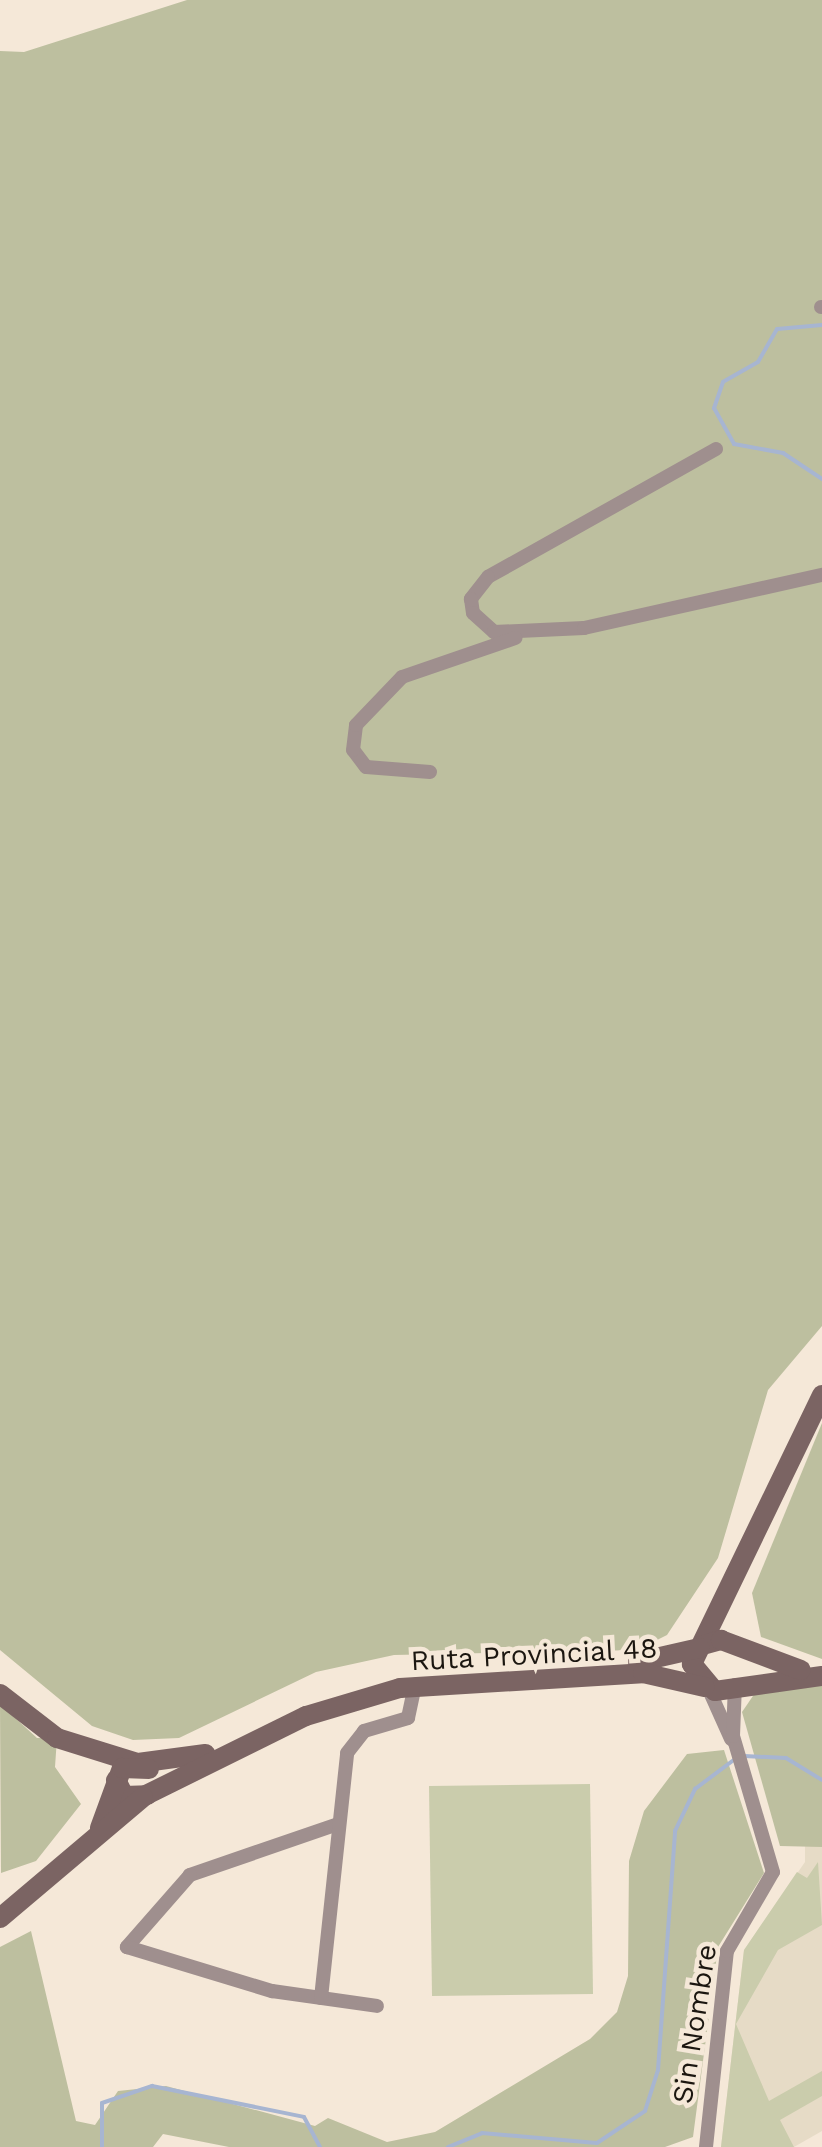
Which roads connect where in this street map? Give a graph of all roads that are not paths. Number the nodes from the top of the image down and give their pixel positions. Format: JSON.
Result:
{"nodes":[{"id":1,"x":716,"y":449,"type":"dead end"},
{"id":2,"x":822,"y":575,"type":"edge"},
{"id":3,"x":525,"y":634,"type":"junction"},
{"id":4,"x":430,"y":772,"type":"dead end"},
{"id":5,"x":822,"y":1395,"type":"edge"},
{"id":6,"x":734,"y":1586,"type":"junction"},
{"id":7,"x":701,"y":1646,"type":"junction"},
{"id":8,"x":736,"y":1648,"type":"junction"},
{"id":9,"x":822,"y":1676,"type":"edge"},
{"id":10,"x":415,"y":1680,"type":"junction"},
{"id":11,"x":736,"y":1684,"type":"junction"},
{"id":12,"x":707,"y":1689,"type":"junction"},
{"id":13,"x":0,"y":1694,"type":"edge"},
{"id":14,"x":57,"y":1738,"type":"junction"},
{"id":15,"x":736,"y":1746,"type":"junction"},
{"id":16,"x":136,"y":1762,"type":"junction"},
{"id":17,"x":129,"y":1791,"type":"junction"},
{"id":18,"x":339,"y":1818,"type":"junction"},
{"id":19,"x":0,"y":1918,"type":"edge"},
{"id":20,"x":321,"y":1998,"type":"junction"},
{"id":21,"x":377,"y":2006,"type":"dead end"},
{"id":22,"x":706,"y":2147,"type":"edge"}],
"edges":[{"from":1,"to":3,"type":"street"},
{"from":2,"to":3,"type":"street"},
{"from":3,"to":4,"type":"street"},
{"from":5,"to":6,"type":"main road"},
{"from":6,"to":7,"type":"main road"},
{"from":6,"to":8,"type":"main road"},
{"from":7,"to":8,"type":"main road","name":"Ruta Provincial 48"},
{"from":7,"to":10,"type":"main road","name":"Ruta Provincial 48"},
{"from":7,"to":12,"type":"main road","name":"Ruta Provincial 48"},
{"from":8,"to":9,"type":"main road","name":"Ruta Provincial 48"},
{"from":8,"to":11,"type":"main road"},
{"from":9,"to":11,"type":"main road","name":"Ruta Provincial 48"},
{"from":10,"to":12,"type":"main road","name":"Ruta Provincial 48"},
{"from":10,"to":16,"type":"main road","name":"Ruta Provincial 48"},
{"from":10,"to":17,"type":"main road","name":"Ruta Provincial 48"},
{"from":10,"to":18,"type":"street"},
{"from":11,"to":12,"type":"main road","name":"Ruta Provincial 48"},
{"from":11,"to":15,"type":"street","name":"Sin Nombre"},
{"from":12,"to":15,"type":"street","name":"Sin Nombre"},
{"from":13,"to":14,"type":"main road","name":"Ruta Provincial 48"},
{"from":14,"to":16,"type":"main road","name":"Ruta Provincial 48"},
{"from":14,"to":17,"type":"main road","name":"Ruta Provincial 48"},
{"from":15,"to":22,"type":"street","name":"Sin Nombre"},
{"from":16,"to":17,"type":"main road"},
{"from":16,"to":17,"type":"main road"},
{"from":17,"to":19,"type":"main road"},
{"from":18,"to":20,"type":"street"},
{"from":18,"to":20,"type":"street"},
{"from":20,"to":21,"type":"street"}]}
